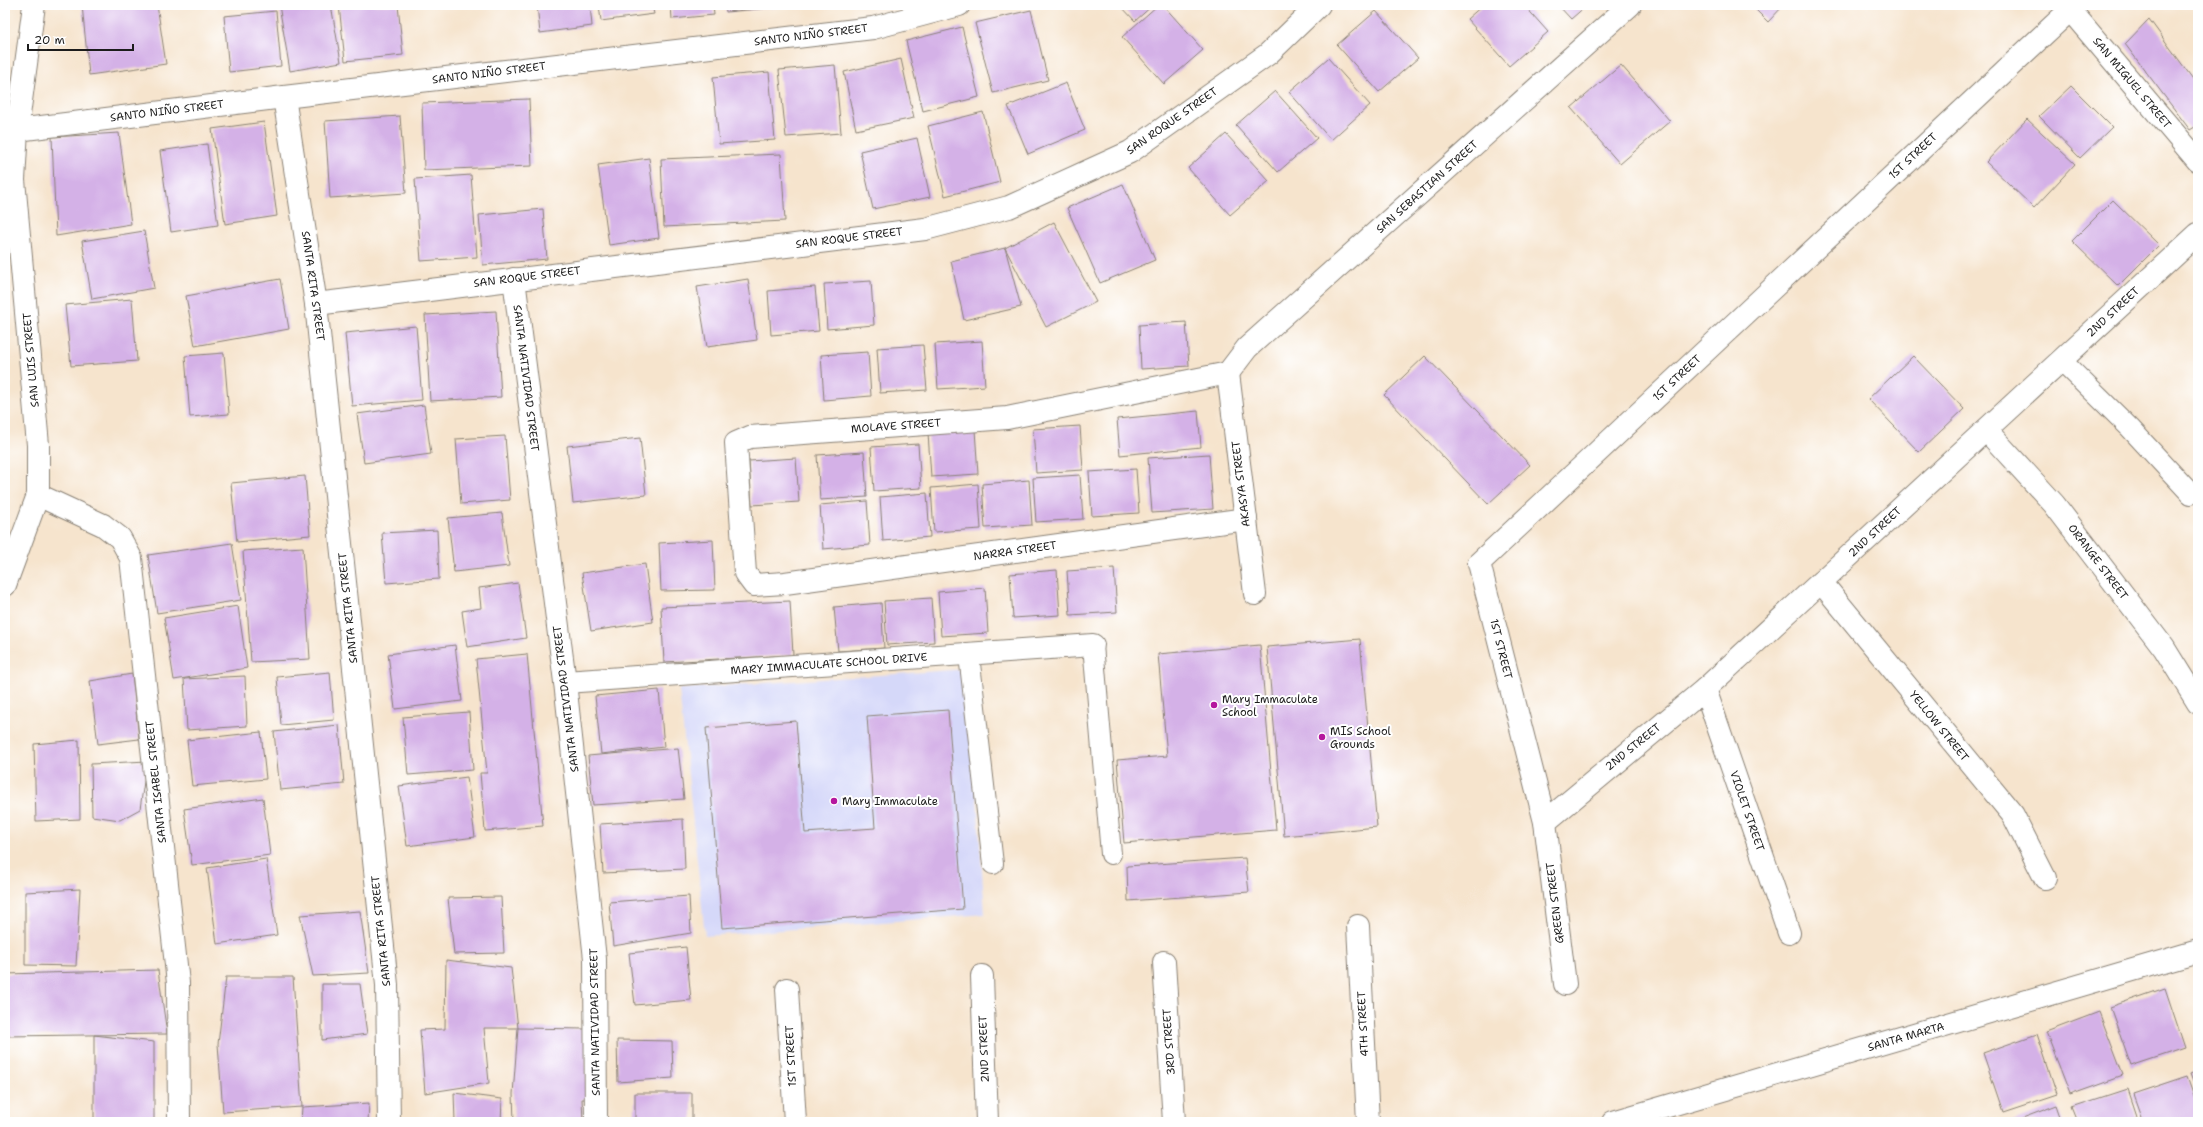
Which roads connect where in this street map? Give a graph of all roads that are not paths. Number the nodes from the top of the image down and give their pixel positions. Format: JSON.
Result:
{"nodes":[{"id":1,"x":34,"y":5,"type":"edge"},
{"id":2,"x":959,"y":5,"type":"edge"},
{"id":3,"x":1319,"y":5,"type":"edge"},
{"id":4,"x":1630,"y":5,"type":"edge"},
{"id":5,"x":2068,"y":7,"type":"edge"},
{"id":6,"x":284,"y":97,"type":"junction"},
{"id":7,"x":17,"y":130,"type":"junction"},
{"id":8,"x":2198,"y":161,"type":"edge"},
{"id":9,"x":2198,"y":234,"type":"edge"},
{"id":10,"x":514,"y":279,"type":"junction"},
{"id":11,"x":316,"y":304,"type":"junction"},
{"id":12,"x":2061,"y":360,"type":"junction"},
{"id":13,"x":1228,"y":373,"type":"junction"},
{"id":14,"x":1986,"y":430,"type":"junction"},
{"id":15,"x":2191,"y":494,"type":"dead end"},
{"id":16,"x":38,"y":495,"type":"junction"},
{"id":17,"x":1246,"y":519,"type":"junction"},
{"id":18,"x":1821,"y":582,"type":"junction"},
{"id":19,"x":785,"y":583,"type":"joint"},
{"id":20,"x":5,"y":584,"type":"edge"},
{"id":21,"x":1255,"y":594,"type":"dead end"},
{"id":22,"x":1093,"y":646,"type":"joint"},
{"id":23,"x":969,"y":655,"type":"junction"},
{"id":24,"x":565,"y":682,"type":"junction"},
{"id":25,"x":1705,"y":688,"type":"junction"},
{"id":26,"x":2198,"y":703,"type":"edge"},
{"id":27,"x":1546,"y":822,"type":"junction"},
{"id":28,"x":1111,"y":854,"type":"dead end"},
{"id":29,"x":993,"y":864,"type":"dead end"},
{"id":30,"x":2045,"y":878,"type":"dead end"},
{"id":31,"x":1358,"y":926,"type":"dead end"},
{"id":32,"x":1788,"y":933,"type":"dead end"},
{"id":33,"x":2198,"y":951,"type":"edge"},
{"id":34,"x":1164,"y":962,"type":"dead end"},
{"id":35,"x":982,"y":976,"type":"dead end"},
{"id":36,"x":1565,"y":984,"type":"dead end"},
{"id":37,"x":787,"y":989,"type":"dead end"},
{"id":38,"x":179,"y":1122,"type":"edge"},
{"id":39,"x":389,"y":1122,"type":"edge"},
{"id":40,"x":596,"y":1122,"type":"edge"},
{"id":41,"x":795,"y":1122,"type":"edge"},
{"id":42,"x":987,"y":1122,"type":"edge"},
{"id":43,"x":1174,"y":1122,"type":"edge"},
{"id":44,"x":1368,"y":1122,"type":"edge"},
{"id":45,"x":1613,"y":1122,"type":"edge"}],
"edges":[{"from":1,"to":7,"type":"street","name":"SAN LUIS STREET"},
{"from":2,"to":6,"type":"street","name":"SANTO NIÑO STREET"},
{"from":3,"to":10,"type":"street","name":"SAN ROQUE STREET"},
{"from":4,"to":13,"type":"street","name":"SAN SEBASTIAN STREET"},
{"from":5,"to":8,"type":"street","name":"SAN MIGUEL STREET"},
{"from":5,"to":27,"type":"street","name":"1ST STREET"},
{"from":6,"to":7,"type":"street","name":"SANTO NIÑO STREET"},
{"from":6,"to":11,"type":"street","name":"SANTA RITA STREET"},
{"from":7,"to":16,"type":"street","name":"SAN LUIS STREET"},
{"from":9,"to":12,"type":"street","name":"2ND STREET"},
{"from":10,"to":11,"type":"street","name":"SAN ROQUE STREET"},
{"from":10,"to":24,"type":"street","name":"SANTA NATIVIDAD STREET"},
{"from":11,"to":39,"type":"street","name":"SANTA RITA STREET"},
{"from":12,"to":14,"type":"street","name":"2ND STREET"},
{"from":12,"to":15,"type":"lane"},
{"from":13,"to":17,"type":"street","name":"AKASYA STREET"},
{"from":13,"to":19,"type":"street","name":"MOLAVE STREET"},
{"from":14,"to":18,"type":"street","name":"2ND STREET"},
{"from":14,"to":26,"type":"street","name":"ORANGE STREET"},
{"from":16,"to":20,"type":"street","name":"SAN LUIS STREET"},
{"from":16,"to":38,"type":"street","name":"SANTA ISABEL STREET"},
{"from":17,"to":19,"type":"street","name":"NARRA STREET"},
{"from":17,"to":21,"type":"street","name":"AKASYA STREET"},
{"from":18,"to":25,"type":"street","name":"2ND STREET"},
{"from":18,"to":30,"type":"street","name":"YELLOW STREET"},
{"from":22,"to":23,"type":"street","name":"MARY IMMACULATE SCHOOL DRIVE"},
{"from":22,"to":28,"type":"lane"},
{"from":23,"to":24,"type":"street","name":"MARY IMMACULATE SCHOOL DRIVE"},
{"from":23,"to":29,"type":"lane"},
{"from":24,"to":40,"type":"street","name":"SANTA NATIVIDAD STREET"},
{"from":25,"to":27,"type":"street","name":"2ND STREET"},
{"from":25,"to":32,"type":"street","name":"VIOLET STREET"},
{"from":27,"to":36,"type":"street","name":"GREEN STREET"},
{"from":31,"to":44,"type":"street","name":"4TH STREET"},
{"from":33,"to":45,"type":"street","name":"SANTA MARTA"},
{"from":34,"to":43,"type":"street","name":"3RD STREET"},
{"from":35,"to":42,"type":"street","name":"2ND STREET"},
{"from":37,"to":41,"type":"street","name":"1ST STREET"}]}
